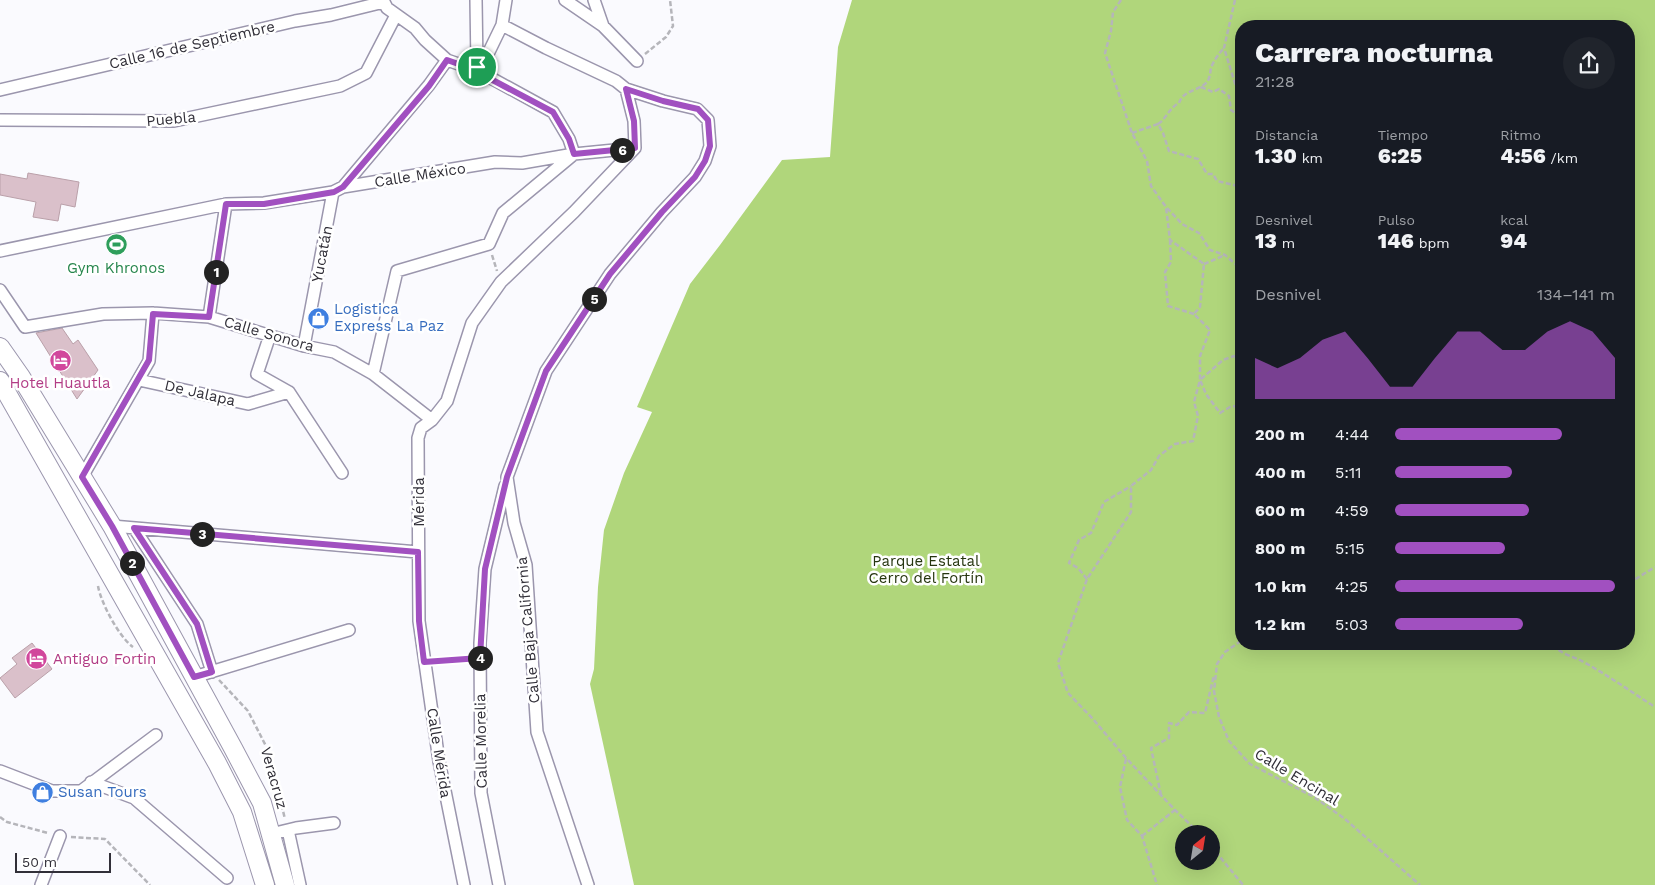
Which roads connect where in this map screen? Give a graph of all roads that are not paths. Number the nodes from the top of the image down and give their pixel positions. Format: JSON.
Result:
{"nodes":[{"id":1,"x":476,"y":0,"type":"edge"},
{"id":2,"x":506,"y":0,"type":"edge"},
{"id":3,"x":565,"y":0,"type":"edge"},
{"id":4,"x":594,"y":0,"type":"edge"},
{"id":5,"x":384,"y":1,"type":"edge"},
{"id":6,"x":396,"y":15,"type":"junction"},
{"id":7,"x":502,"y":25,"type":"junction"},
{"id":8,"x":603,"y":26,"type":"junction"},
{"id":9,"x":447,"y":60,"type":"junction"},
{"id":10,"x":637,"y":61,"type":"road end"},
{"id":11,"x":477,"y":67,"type":"junction"},
{"id":12,"x":626,"y":89,"type":"junction"},
{"id":13,"x":0,"y":90,"type":"edge"},
{"id":14,"x":0,"y":120,"type":"edge"},
{"id":15,"x":635,"y":148,"type":"junction"},
{"id":16,"x":574,"y":154,"type":"junction"},
{"id":17,"x":338,"y":190,"type":"junction"},
{"id":18,"x":226,"y":204,"type":"junction"},
{"id":19,"x":0,"y":252,"type":"edge"},
{"id":20,"x":0,"y":290,"type":"edge"},
{"id":21,"x":153,"y":314,"type":"junction"},
{"id":22,"x":209,"y":317,"type":"junction"},
{"id":23,"x":270,"y":335,"type":"junction"},
{"id":24,"x":304,"y":346,"type":"junction"},
{"id":25,"x":0,"y":347,"type":"edge"},
{"id":26,"x":373,"y":374,"type":"junction"},
{"id":27,"x":139,"y":380,"type":"junction"},
{"id":28,"x":0,"y":381,"type":"edge"},
{"id":29,"x":289,"y":392,"type":"junction"},
{"id":30,"x":432,"y":420,"type":"junction"},
{"id":31,"x":342,"y":473,"type":"dead end"},
{"id":32,"x":82,"y":477,"type":"junction"},
{"id":33,"x":507,"y":477,"type":"junction"},
{"id":34,"x":112,"y":526,"type":"junction"},
{"id":35,"x":134,"y":528,"type":"junction"},
{"id":36,"x":418,"y":552,"type":"junction"},
{"id":37,"x":419,"y":621,"type":"joint"},
{"id":38,"x":350,"y":630,"type":"dead end"},
{"id":39,"x":212,"y":672,"type":"junction"},
{"id":40,"x":194,"y":677,"type":"junction"},
{"id":41,"x":156,"y":735,"type":"dead end"},
{"id":42,"x":0,"y":770,"type":"edge"},
{"id":43,"x":91,"y":782,"type":"junction"},
{"id":44,"x":334,"y":824,"type":"dead end"},
{"id":45,"x":279,"y":832,"type":"junction"},
{"id":46,"x":60,"y":836,"type":"road end"},
{"id":47,"x":227,"y":878,"type":"dead end"},
{"id":48,"x":41,"y":885,"type":"edge"},
{"id":49,"x":265,"y":885,"type":"edge"},
{"id":50,"x":285,"y":885,"type":"edge"},
{"id":51,"x":300,"y":885,"type":"edge"},
{"id":52,"x":464,"y":885,"type":"edge"},
{"id":53,"x":499,"y":885,"type":"edge"},
{"id":54,"x":588,"y":885,"type":"edge"}],
"edges":[{"from":1,"to":11,"type":"street"},
{"from":2,"to":7,"type":"street"},
{"from":3,"to":8,"type":"street"},
{"from":4,"to":8,"type":"street"},
{"from":5,"to":6,"type":"street"},
{"from":5,"to":13,"type":"street","name":"Calle 16 de Septiembre"},
{"from":6,"to":9,"type":"street"},
{"from":6,"to":14,"type":"street","name":"Puebla"},
{"from":7,"to":11,"type":"street"},
{"from":7,"to":12,"type":"street","name":"Calle Baja California"},
{"from":8,"to":10,"type":"street"},
{"from":9,"to":11,"type":"street"},
{"from":9,"to":17,"type":"street"},
{"from":11,"to":16,"type":"street"},
{"from":12,"to":15,"type":"street"},
{"from":12,"to":33,"type":"street","name":"Calle Baja California"},
{"from":15,"to":16,"type":"street","name":"Calle México"},
{"from":15,"to":30,"type":"street","name":"Mérida"},
{"from":16,"to":17,"type":"street","name":"Calle México"},
{"from":16,"to":26,"type":"street"},
{"from":17,"to":18,"type":"street","name":"Calle México"},
{"from":17,"to":24,"type":"street","name":"Yucatán"},
{"from":18,"to":19,"type":"street","name":"Calle México"},
{"from":18,"to":22,"type":"street"},
{"from":20,"to":21,"type":"street","name":"Calle Sonora"},
{"from":21,"to":22,"type":"street","name":"Calle Sonora"},
{"from":21,"to":27,"type":"street"},
{"from":22,"to":23,"type":"street","name":"Calle Sonora"},
{"from":23,"to":24,"type":"street","name":"Calle Sonora"},
{"from":23,"to":29,"type":"street"},
{"from":24,"to":26,"type":"street","name":"Calle Sonora"},
{"from":25,"to":32,"type":"main road"},
{"from":26,"to":30,"type":"street","name":"Calle Sonora"},
{"from":27,"to":29,"type":"street","name":"De Jalapa"},
{"from":27,"to":32,"type":"street"},
{"from":28,"to":49,"type":"main road"},
{"from":29,"to":31,"type":"street"},
{"from":30,"to":36,"type":"street","name":"Mérida"},
{"from":32,"to":34,"type":"main road"},
{"from":33,"to":53,"type":"street","name":"Calle Morelia"},
{"from":33,"to":54,"type":"street","name":"Calle Baja California"},
{"from":34,"to":35,"type":"street"},
{"from":34,"to":40,"type":"main road"},
{"from":35,"to":36,"type":"street"},
{"from":35,"to":39,"type":"street"},
{"from":36,"to":37,"type":"street","name":"Mérida"},
{"from":37,"to":52,"type":"street","name":"Calle Mérida"},
{"from":38,"to":39,"type":"street"},
{"from":39,"to":40,"type":"street"},
{"from":40,"to":45,"type":"main road"},
{"from":41,"to":43,"type":"street"},
{"from":42,"to":43,"type":"street"},
{"from":43,"to":47,"type":"street"},
{"from":44,"to":45,"type":"street"},
{"from":45,"to":50,"type":"main road"},
{"from":45,"to":51,"type":"street","name":"Veracruz"},
{"from":46,"to":48,"type":"street"}]}
